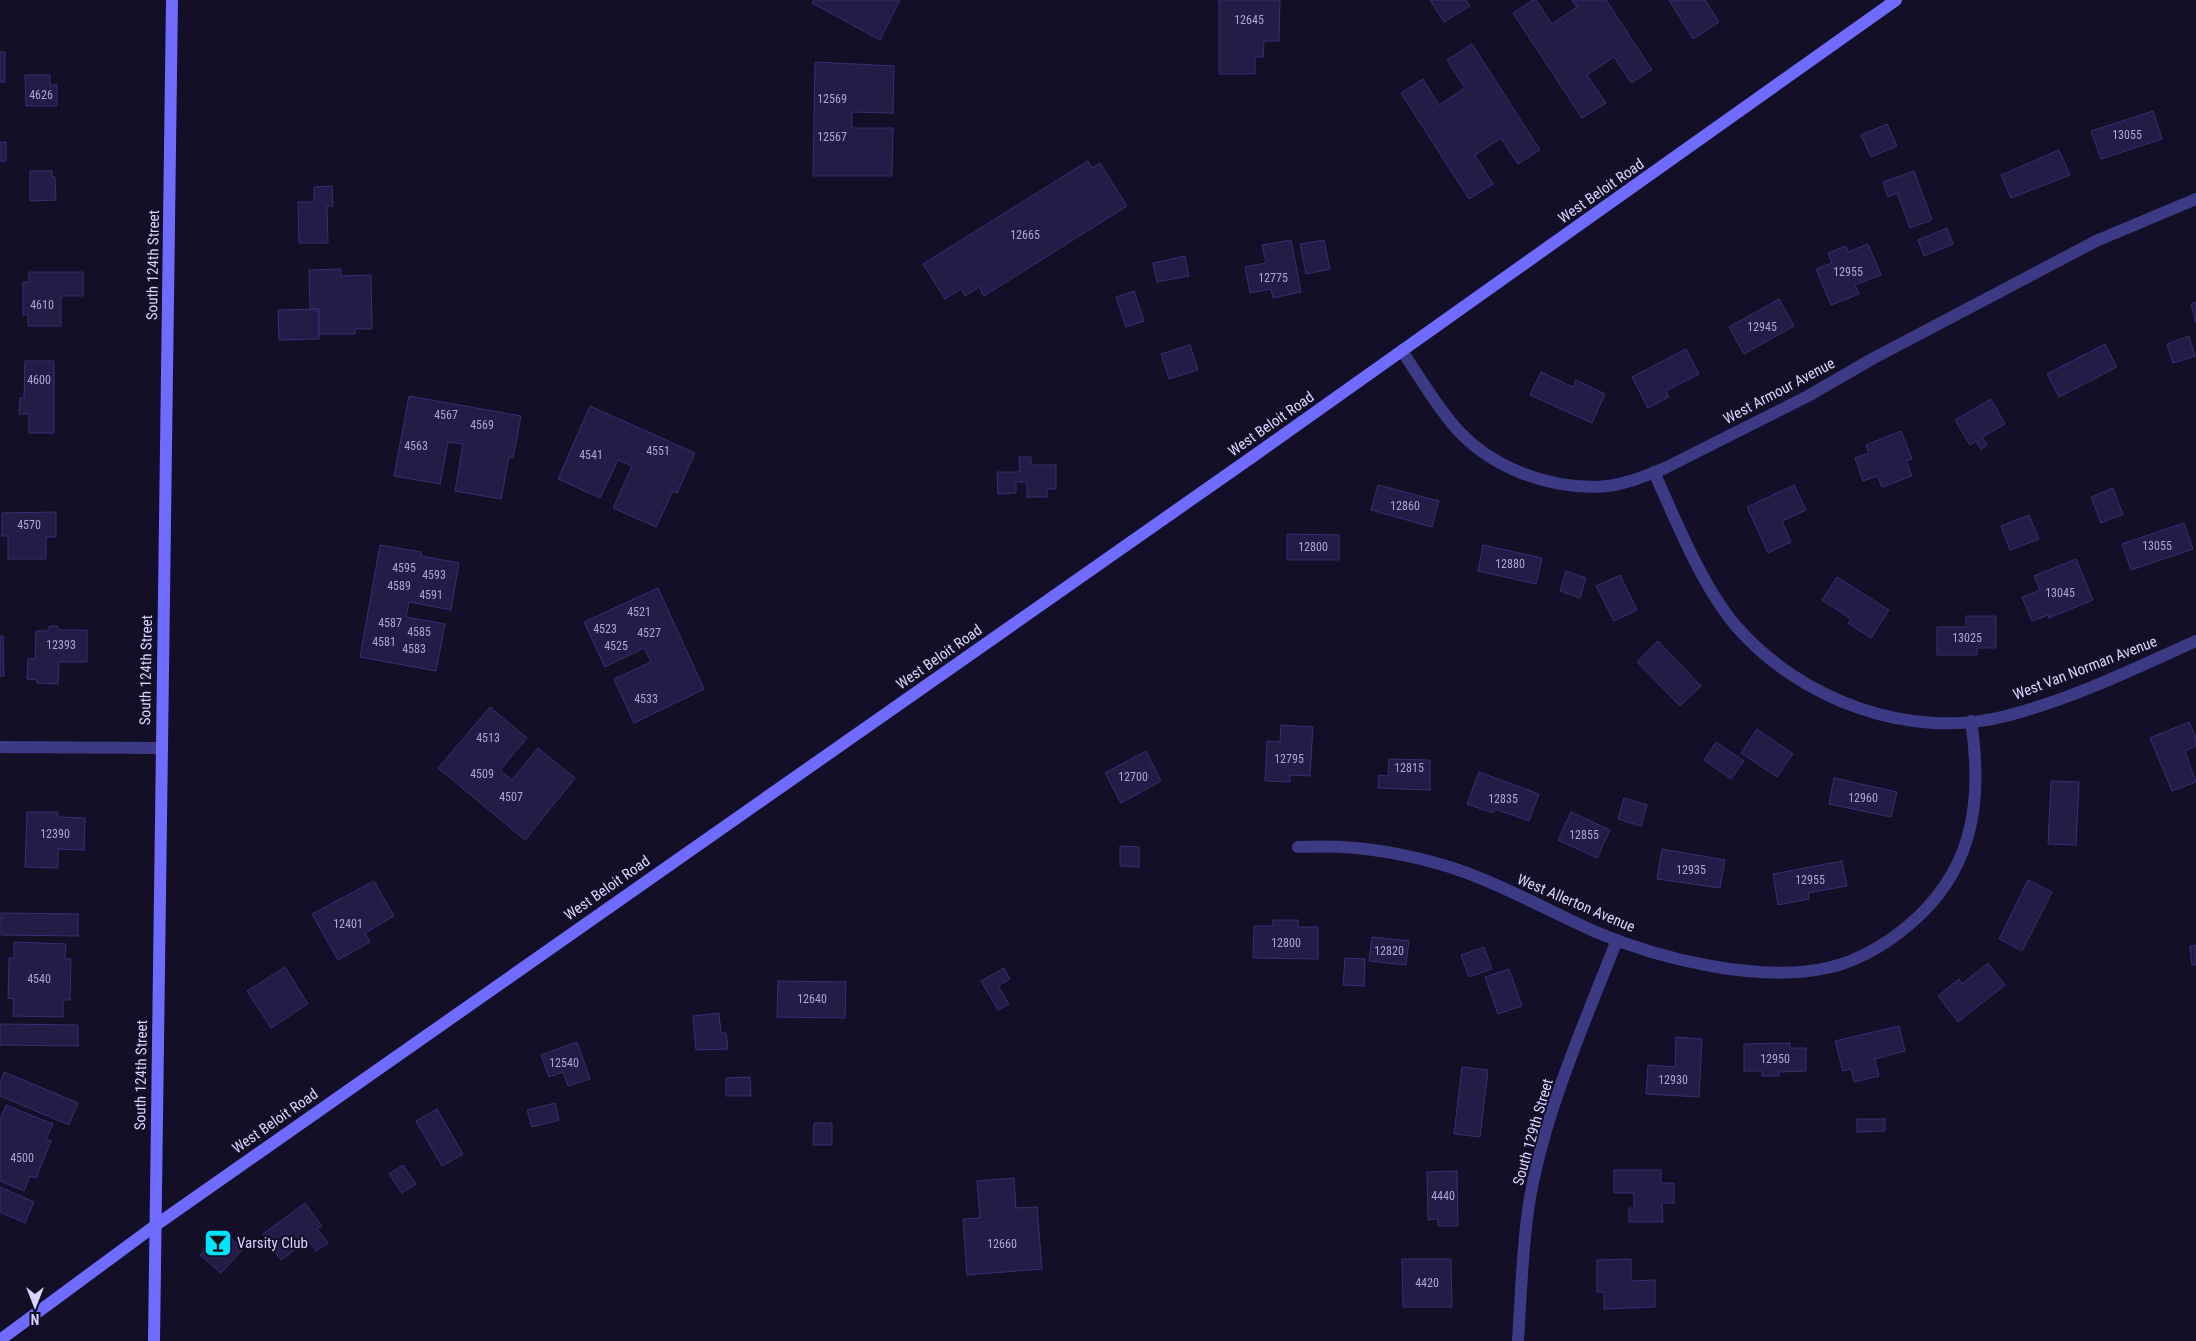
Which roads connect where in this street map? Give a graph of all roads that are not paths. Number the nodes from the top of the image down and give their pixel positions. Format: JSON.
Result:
{"nodes":[{"id":1,"x":172,"y":0,"type":"edge"},
{"id":2,"x":1896,"y":0,"type":"edge"},
{"id":3,"x":2196,"y":199,"type":"edge"},
{"id":4,"x":1402,"y":351,"type":"junction"},
{"id":5,"x":1654,"y":472,"type":"junction"},
{"id":6,"x":2196,"y":641,"type":"edge"},
{"id":7,"x":1971,"y":721,"type":"junction"},
{"id":8,"x":0,"y":747,"type":"edge"},
{"id":9,"x":162,"y":748,"type":"junction"},
{"id":10,"x":1298,"y":847,"type":"dead end"},
{"id":11,"x":1617,"y":940,"type":"junction"},
{"id":12,"x":156,"y":1225,"type":"junction"},
{"id":13,"x":0,"y":1340,"type":"edge"},
{"id":14,"x":154,"y":1341,"type":"edge"},
{"id":15,"x":1518,"y":1341,"type":"edge"}],
"edges":[{"from":1,"to":9,"type":"main road","name":"South 124th Street"},
{"from":2,"to":4,"type":"main road","name":"West Beloit Road"},
{"from":3,"to":5,"type":"street","name":"West Armour Avenue"},
{"from":4,"to":5,"type":"street","name":"West Armour Avenue"},
{"from":4,"to":12,"type":"main road","name":"West Beloit Road"},
{"from":5,"to":7,"type":"street","name":"West Van Norman Avenue"},
{"from":6,"to":7,"type":"street","name":"West Van Norman Avenue"},
{"from":7,"to":11,"type":"street","name":"West Allerton Avenue"},
{"from":8,"to":9,"type":"street"},
{"from":9,"to":12,"type":"main road","name":"South 124th Street"},
{"from":10,"to":11,"type":"street","name":"West Allerton Avenue"},
{"from":11,"to":15,"type":"street","name":"South 129th Street"},
{"from":12,"to":13,"type":"main road","name":"West Beloit Road"},
{"from":12,"to":14,"type":"main road","name":"South 124th Street"}]}
